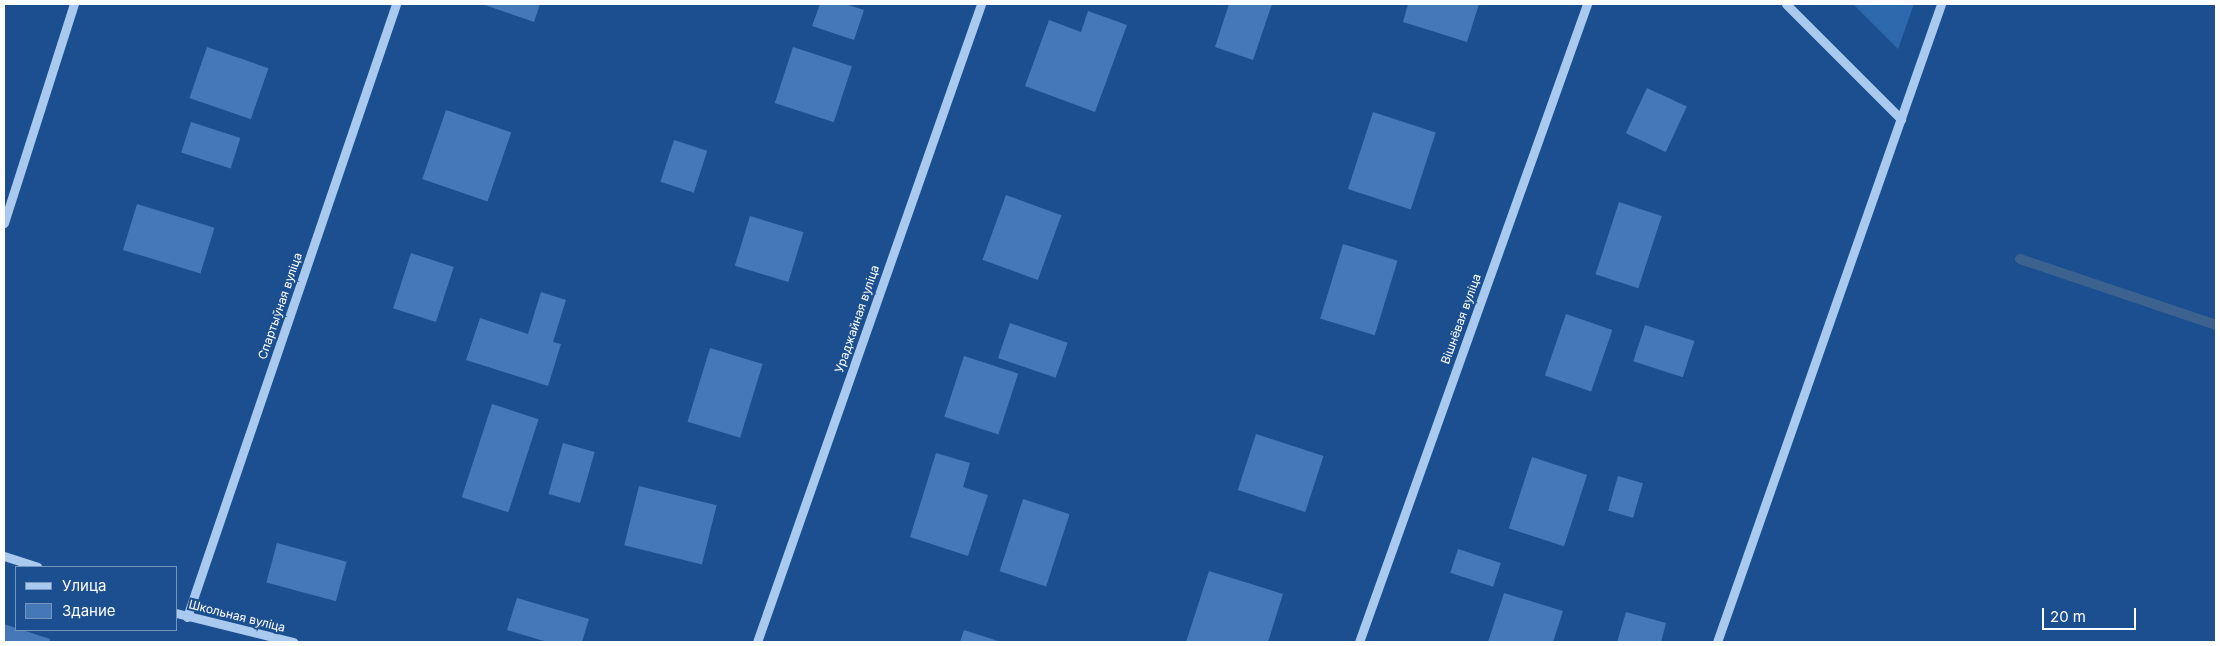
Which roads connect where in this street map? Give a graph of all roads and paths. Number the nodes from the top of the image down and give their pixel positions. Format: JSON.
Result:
{"nodes":[{"id":1,"x":74,"y":4,"type":"edge"},
{"id":2,"x":396,"y":4,"type":"edge"},
{"id":3,"x":981,"y":4,"type":"edge"},
{"id":4,"x":1587,"y":4,"type":"edge"},
{"id":5,"x":1786,"y":4,"type":"edge"},
{"id":6,"x":1941,"y":4,"type":"edge"},
{"id":7,"x":1901,"y":119,"type":"junction"},
{"id":8,"x":4,"y":223,"type":"edge"},
{"id":9,"x":4,"y":556,"type":"edge"},
{"id":10,"x":34,"y":566,"type":"edge"},
{"id":11,"x":178,"y":614,"type":"edge"},
{"id":12,"x":187,"y":617,"type":"junction"},
{"id":13,"x":293,"y":642,"type":"edge"},
{"id":14,"x":757,"y":642,"type":"edge"},
{"id":15,"x":1359,"y":642,"type":"edge"},
{"id":16,"x":1717,"y":642,"type":"edge"}],
"edges":[{"from":1,"to":8,"type":"street"},
{"from":2,"to":12,"type":"street","name":"Спартыўная вуліца"},
{"from":3,"to":14,"type":"street","name":"Ураджайная вуліца"},
{"from":4,"to":15,"type":"street","name":"Вішнёвая вуліца"},
{"from":5,"to":7,"type":"street"},
{"from":6,"to":7,"type":"street"},
{"from":7,"to":16,"type":"street"},
{"from":9,"to":10,"type":"street"},
{"from":11,"to":12,"type":"street","name":"Школьная вуліца"},
{"from":12,"to":13,"type":"street","name":"Школьная вуліца"}]}
